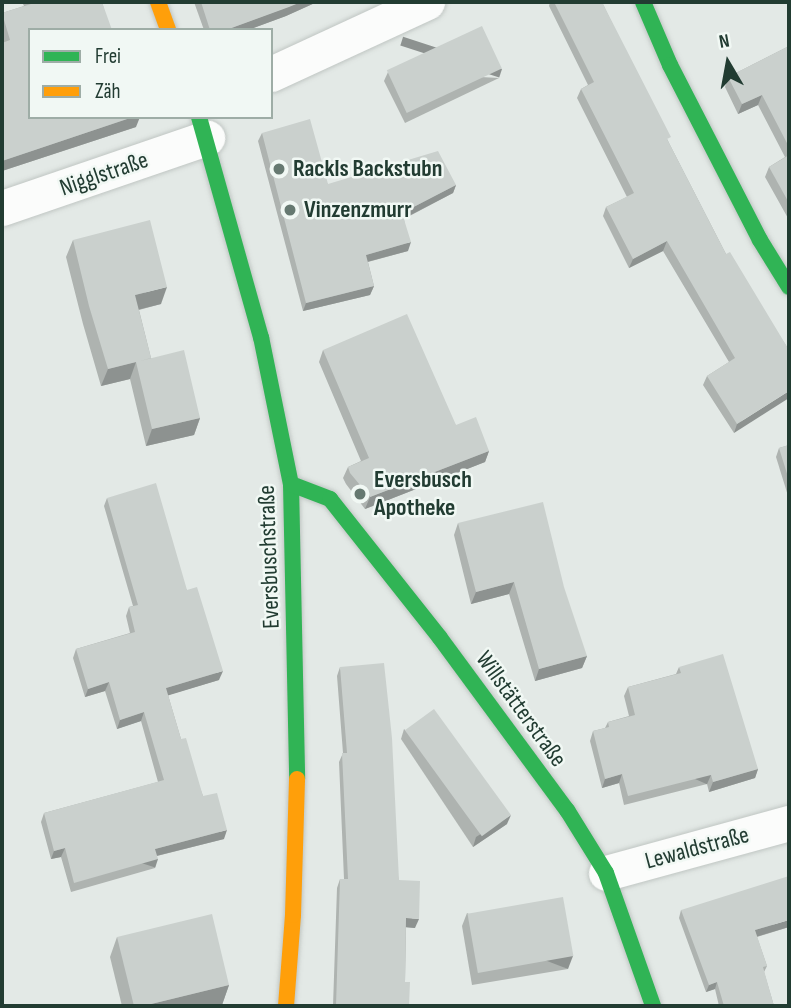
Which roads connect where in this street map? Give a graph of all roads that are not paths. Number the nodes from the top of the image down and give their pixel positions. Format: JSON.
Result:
{"nodes":[{"id":1,"x":158,"y":2,"type":"edge"},
{"id":2,"x":427,"y":2,"type":"edge"},
{"id":3,"x":643,"y":2,"type":"edge"},
{"id":4,"x":166,"y":28,"type":"edge"},
{"id":5,"x":273,"y":73,"type":"edge"},
{"id":6,"x":203,"y":128,"type":"edge"},
{"id":7,"x":2,"y":208,"type":"edge"},
{"id":8,"x":789,"y":287,"type":"edge"},
{"id":9,"x":291,"y":484,"type":"junction"},
{"id":10,"x":789,"y":823,"type":"edge"},
{"id":11,"x":606,"y":873,"type":"junction"},
{"id":12,"x":286,"y":1006,"type":"edge"},
{"id":13,"x":653,"y":1006,"type":"edge"}],
"edges":[{"from":1,"to":4,"type":"street"},
{"from":2,"to":5,"type":"street"},
{"from":3,"to":8,"type":"street"},
{"from":6,"to":7,"type":"street","name":"Nigglstraße"},
{"from":6,"to":9,"type":"street","name":"Eversbuschstraße"},
{"from":9,"to":11,"type":"street","name":"Willstätterstraße"},
{"from":9,"to":12,"type":"street","name":"Eversbuschstraße"},
{"from":10,"to":11,"type":"street","name":"Lewaldstraße"},
{"from":11,"to":13,"type":"street","name":"Willstätterstraße"}]}
